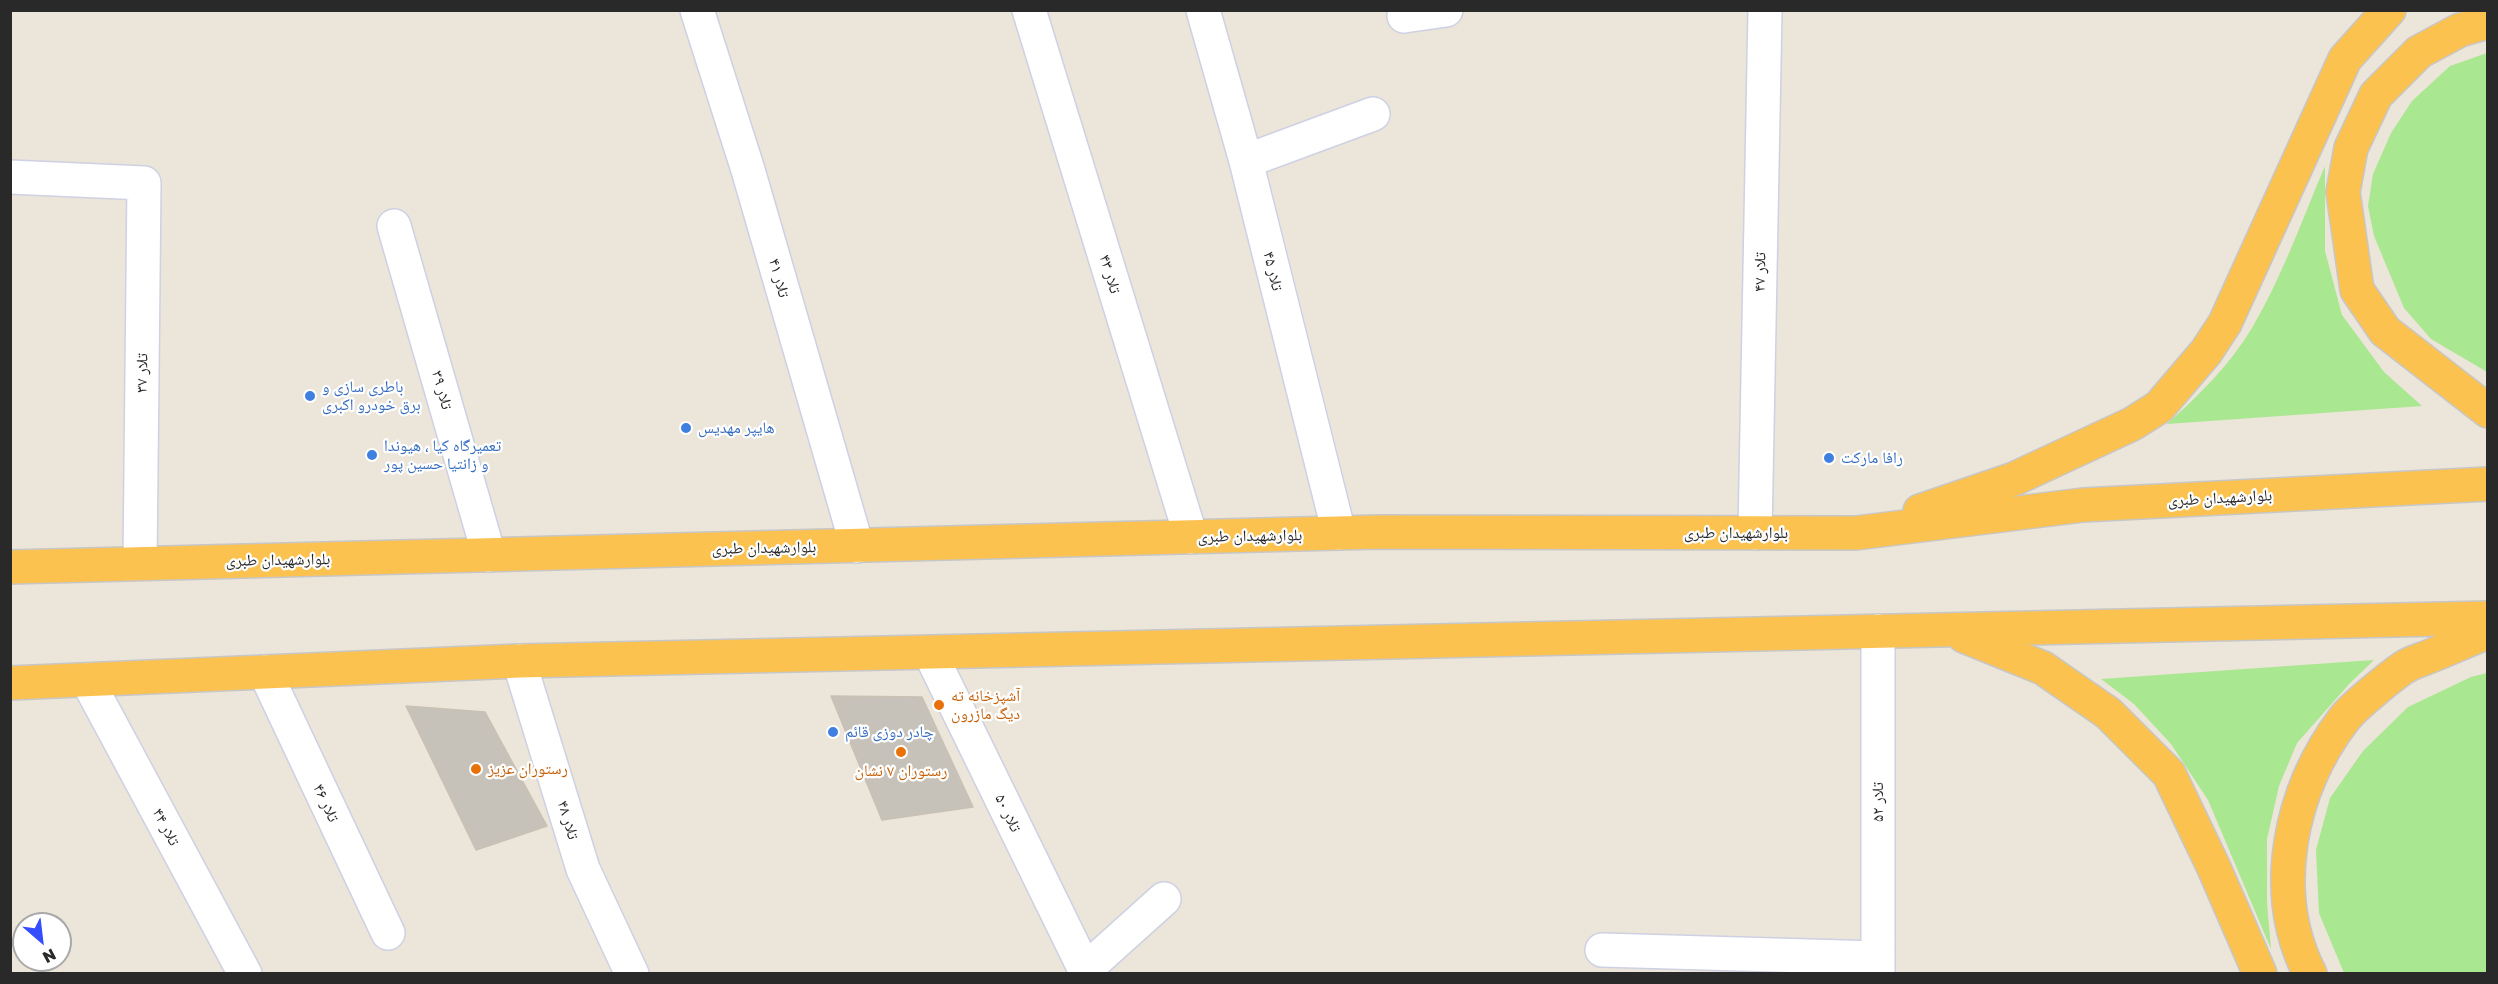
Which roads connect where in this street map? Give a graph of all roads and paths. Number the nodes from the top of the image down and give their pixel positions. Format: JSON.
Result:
{"nodes":[{"id":1,"x":697,"y":10,"type":"edge"},
{"id":2,"x":1029,"y":10,"type":"edge"},
{"id":3,"x":1446,"y":10,"type":"edge"},
{"id":4,"x":1765,"y":10,"type":"edge"},
{"id":5,"x":2389,"y":10,"type":"edge"},
{"id":6,"x":1210,"y":12,"type":"edge"},
{"id":7,"x":1404,"y":16,"type":"dead end"},
{"id":8,"x":2487,"y":22,"type":"edge"},
{"id":9,"x":1373,"y":114,"type":"dead end"},
{"id":10,"x":1246,"y":161,"type":"junction"},
{"id":11,"x":10,"y":177,"type":"edge"},
{"id":12,"x":394,"y":226,"type":"dead end"},
{"id":13,"x":2487,"y":411,"type":"edge"},
{"id":14,"x":2487,"y":484,"type":"edge"},
{"id":15,"x":1340,"y":533,"type":"junction"},
{"id":16,"x":1755,"y":533,"type":"junction"},
{"id":17,"x":1856,"y":533,"type":"junction"},
{"id":18,"x":1191,"y":537,"type":"junction"},
{"id":19,"x":857,"y":546,"type":"junction"},
{"id":20,"x":489,"y":555,"type":"junction"},
{"id":21,"x":140,"y":563,"type":"junction"},
{"id":22,"x":10,"y":567,"type":"edge"},
{"id":23,"x":2487,"y":618,"type":"edge"},
{"id":24,"x":1948,"y":630,"type":"junction"},
{"id":25,"x":1878,"y":631,"type":"junction"},
{"id":26,"x":2487,"y":632,"type":"edge"},
{"id":27,"x":930,"y":653,"type":"junction"},
{"id":28,"x":519,"y":661,"type":"junction"},
{"id":29,"x":265,"y":672,"type":"junction"},
{"id":30,"x":87,"y":680,"type":"junction"},
{"id":31,"x":10,"y":683,"type":"edge"},
{"id":32,"x":1164,"y":899,"type":"dead end"},
{"id":33,"x":388,"y":933,"type":"dead end"},
{"id":34,"x":1602,"y":950,"type":"dead end"},
{"id":35,"x":1878,"y":966,"type":"edge"},
{"id":36,"x":1086,"y":972,"type":"edge"},
{"id":37,"x":244,"y":974,"type":"edge"},
{"id":38,"x":632,"y":974,"type":"edge"},
{"id":39,"x":2260,"y":974,"type":"edge"},
{"id":40,"x":2310,"y":974,"type":"edge"}],
"edges":[{"from":1,"to":19,"type":"street","name":"تلار ۴۱"},
{"from":2,"to":18,"type":"street","name":"تلار ۴۳"},
{"from":3,"to":7,"type":"street"},
{"from":4,"to":16,"type":"street","name":"تلار ۴۷"},
{"from":5,"to":17,"type":"highway"},
{"from":6,"to":10,"type":"street","name":"تلار ۴۵"},
{"from":8,"to":13,"type":"highway"},
{"from":9,"to":10,"type":"street"},
{"from":10,"to":15,"type":"street","name":"تلار ۴۵"},
{"from":11,"to":21,"type":"street","name":"تلار ۳۷"},
{"from":12,"to":20,"type":"street","name":"تلار ۳۹"},
{"from":14,"to":17,"type":"highway","name":"بلوارشهیدان طبری"},
{"from":15,"to":16,"type":"highway","name":"بلوارشهیدان طبری"},
{"from":15,"to":18,"type":"highway","name":"بلوارشهیدان طبری"},
{"from":16,"to":17,"type":"highway","name":"بلوارشهیدان طبری"},
{"from":18,"to":19,"type":"highway","name":"بلوارشهیدان طبری"},
{"from":19,"to":20,"type":"highway","name":"بلوارشهیدان طبری"},
{"from":20,"to":21,"type":"highway","name":"بلوارشهیدان طبری"},
{"from":21,"to":22,"type":"highway","name":"بلوارشهیدان طبری"},
{"from":23,"to":24,"type":"highway"},
{"from":24,"to":25,"type":"highway"},
{"from":24,"to":39,"type":"highway"},
{"from":25,"to":27,"type":"highway"},
{"from":25,"to":35,"type":"street","name":"تلار ۵۲"},
{"from":26,"to":40,"type":"highway"},
{"from":27,"to":28,"type":"highway"},
{"from":27,"to":36,"type":"street","name":"تلار ۵۰"},
{"from":28,"to":29,"type":"highway"},
{"from":28,"to":38,"type":"street","name":"تلار ۴۸"},
{"from":29,"to":30,"type":"highway"},
{"from":29,"to":33,"type":"street","name":"تلار ۴۶"},
{"from":30,"to":31,"type":"highway"},
{"from":30,"to":37,"type":"street","name":"تلار ۴۴"},
{"from":32,"to":36,"type":"street"},
{"from":34,"to":35,"type":"street"}]}
